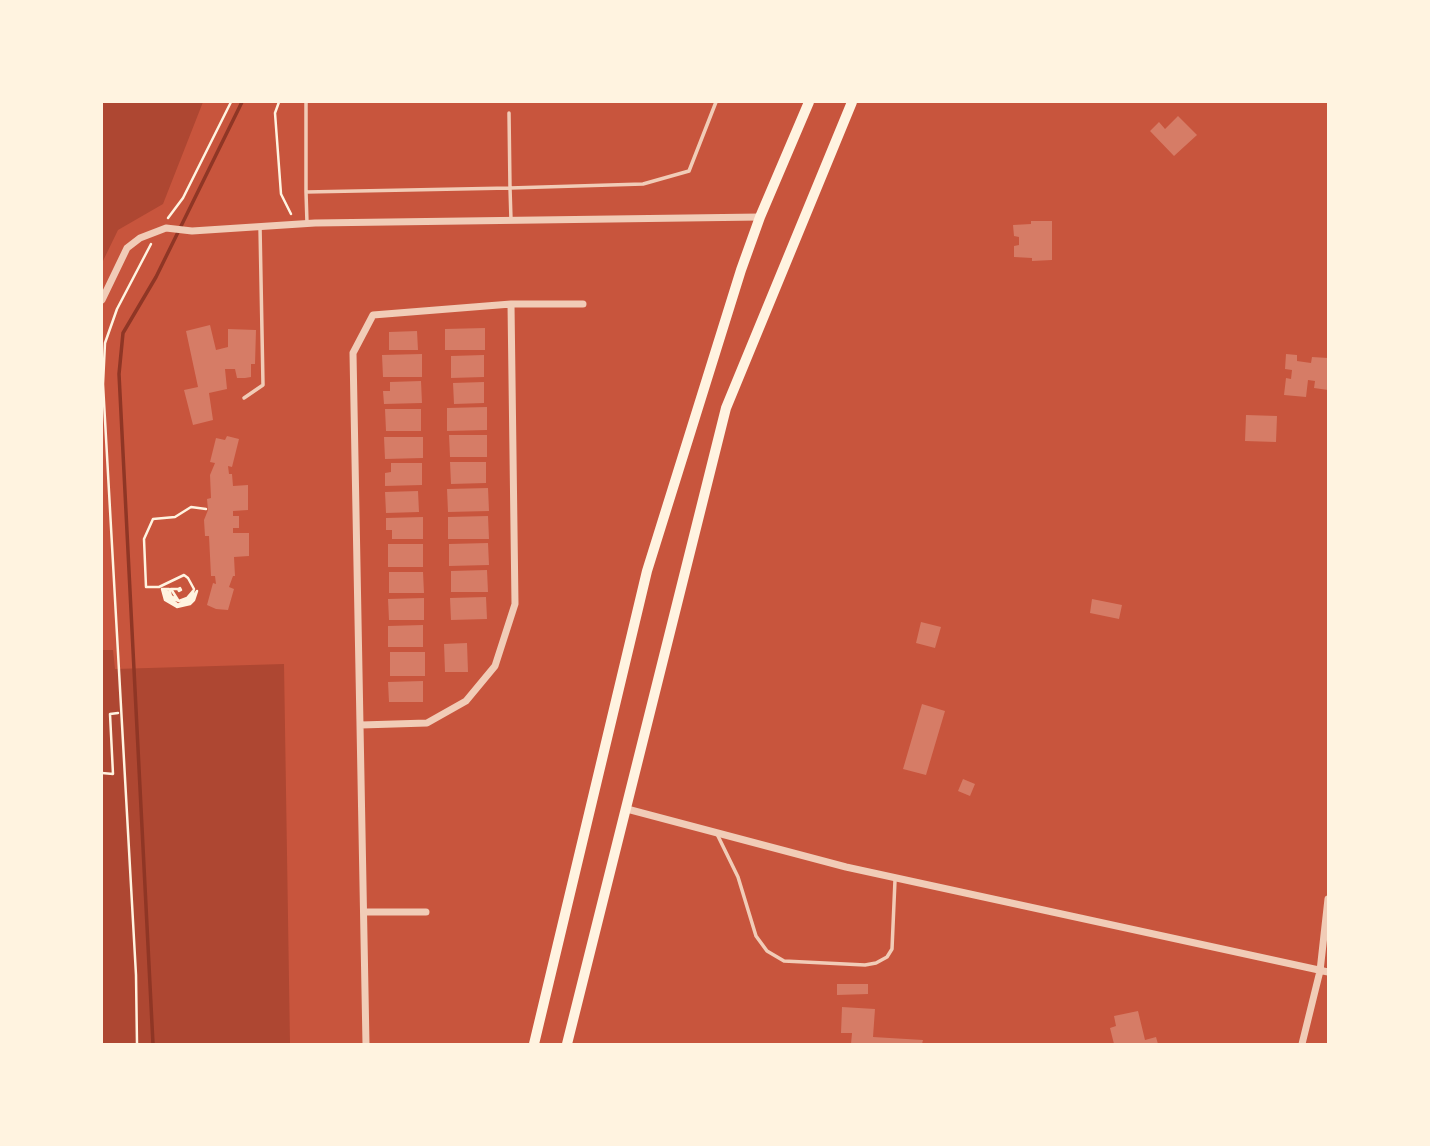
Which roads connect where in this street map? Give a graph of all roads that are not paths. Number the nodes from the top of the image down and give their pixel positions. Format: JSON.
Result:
{"nodes":[{"id":1,"x":306,"y":102,"type":"edge"},
{"id":2,"x":716,"y":102,"type":"edge"},
{"id":3,"x":809,"y":102,"type":"edge"},
{"id":4,"x":852,"y":102,"type":"edge"},
{"id":5,"x":509,"y":113,"type":"dead end"},
{"id":6,"x":510,"y":188,"type":"junction"},
{"id":7,"x":306,"y":192,"type":"junction"},
{"id":8,"x":760,"y":216,"type":"junction"},
{"id":9,"x":510,"y":220,"type":"junction"},
{"id":10,"x":307,"y":223,"type":"junction"},
{"id":11,"x":260,"y":225,"type":"junction"},
{"id":12,"x":102,"y":300,"type":"edge"},
{"id":13,"x":511,"y":304,"type":"junction"},
{"id":14,"x":583,"y":304,"type":"dead end"},
{"id":15,"x":243,"y":398,"type":"dead end"},
{"id":16,"x":361,"y":725,"type":"junction"},
{"id":17,"x":626,"y":809,"type":"junction"},
{"id":18,"x":716,"y":833,"type":"junction"},
{"id":19,"x":895,"y":878,"type":"junction"},
{"id":20,"x":1328,"y":899,"type":"edge"},
{"id":21,"x":364,"y":912,"type":"junction"},
{"id":22,"x":426,"y":912,"type":"dead end"},
{"id":23,"x":1324,"y":971,"type":"edge"},
{"id":24,"x":366,"y":1045,"type":"edge"},
{"id":25,"x":534,"y":1045,"type":"edge"},
{"id":26,"x":567,"y":1045,"type":"edge"},
{"id":27,"x":1302,"y":1045,"type":"edge"}],
"edges":[{"from":1,"to":7,"type":"lane"},
{"from":2,"to":6,"type":"lane"},
{"from":3,"to":8,"type":"main road"},
{"from":4,"to":17,"type":"main road"},
{"from":5,"to":6,"type":"lane"},
{"from":6,"to":7,"type":"lane"},
{"from":6,"to":9,"type":"lane"},
{"from":7,"to":10,"type":"lane"},
{"from":8,"to":9,"type":"street"},
{"from":8,"to":25,"type":"main road"},
{"from":9,"to":10,"type":"street"},
{"from":10,"to":11,"type":"street"},
{"from":11,"to":12,"type":"street"},
{"from":11,"to":15,"type":"lane"},
{"from":13,"to":14,"type":"street"},
{"from":13,"to":16,"type":"street"},
{"from":13,"to":16,"type":"street"},
{"from":16,"to":21,"type":"street"},
{"from":17,"to":18,"type":"street"},
{"from":17,"to":26,"type":"main road"},
{"from":18,"to":19,"type":"street"},
{"from":18,"to":19,"type":"lane"},
{"from":19,"to":23,"type":"street"},
{"from":20,"to":23,"type":"street"},
{"from":21,"to":22,"type":"street"},
{"from":21,"to":24,"type":"street"},
{"from":23,"to":27,"type":"street"}]}
